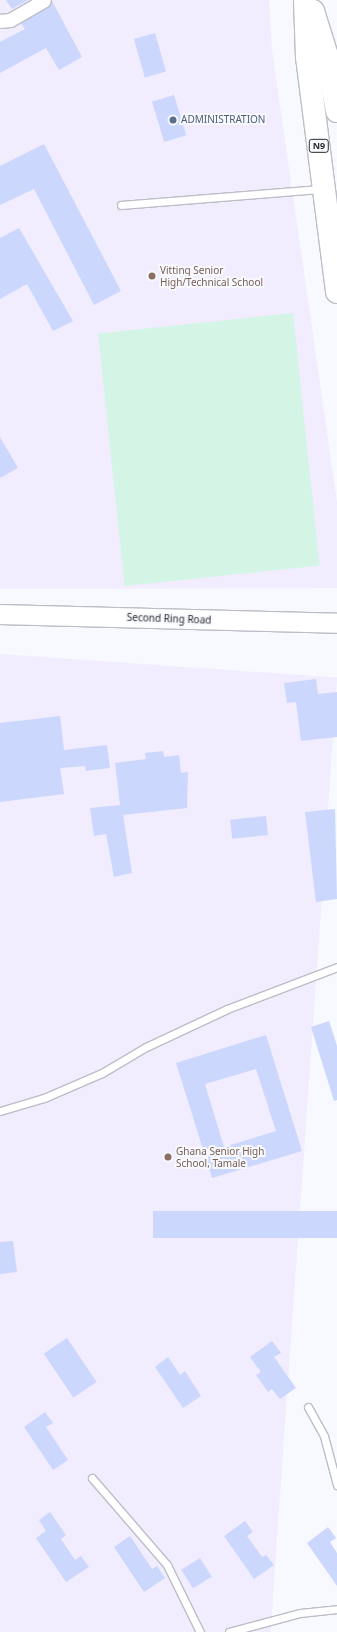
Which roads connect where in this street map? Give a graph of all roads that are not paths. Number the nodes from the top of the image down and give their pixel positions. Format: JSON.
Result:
{"nodes":[{"id":1,"x":44,"y":0,"type":"edge"},
{"id":2,"x":305,"y":0,"type":"edge"},
{"id":3,"x":310,"y":0,"type":"edge"},
{"id":4,"x":0,"y":21,"type":"edge"},
{"id":5,"x":337,"y":111,"type":"edge"},
{"id":6,"x":323,"y":189,"type":"junction"},
{"id":7,"x":121,"y":205,"type":"dead end"},
{"id":8,"x":337,"y":292,"type":"edge"},
{"id":9,"x":0,"y":614,"type":"edge"},
{"id":10,"x":337,"y":623,"type":"edge"},
{"id":11,"x":337,"y":967,"type":"edge"},
{"id":12,"x":0,"y":1110,"type":"edge"},
{"id":13,"x":308,"y":1407,"type":"dead end"},
{"id":14,"x":92,"y":1478,"type":"dead end"},
{"id":15,"x":337,"y":1485,"type":"edge"},
{"id":16,"x":337,"y":1609,"type":"edge"},
{"id":17,"x":200,"y":1632,"type":"edge"},
{"id":18,"x":229,"y":1632,"type":"edge"}],
"edges":[{"from":1,"to":4,"type":"street"},
{"from":2,"to":6,"type":"highway","number":"N9"},
{"from":3,"to":5,"type":"highway"},
{"from":6,"to":7,"type":"lane"},
{"from":6,"to":8,"type":"highway","number":"N9"},
{"from":9,"to":10,"type":"street","name":"Second Ring Road"},
{"from":11,"to":12,"type":"lane"},
{"from":13,"to":15,"type":"lane"},
{"from":14,"to":17,"type":"lane"},
{"from":16,"to":18,"type":"lane"}]}
